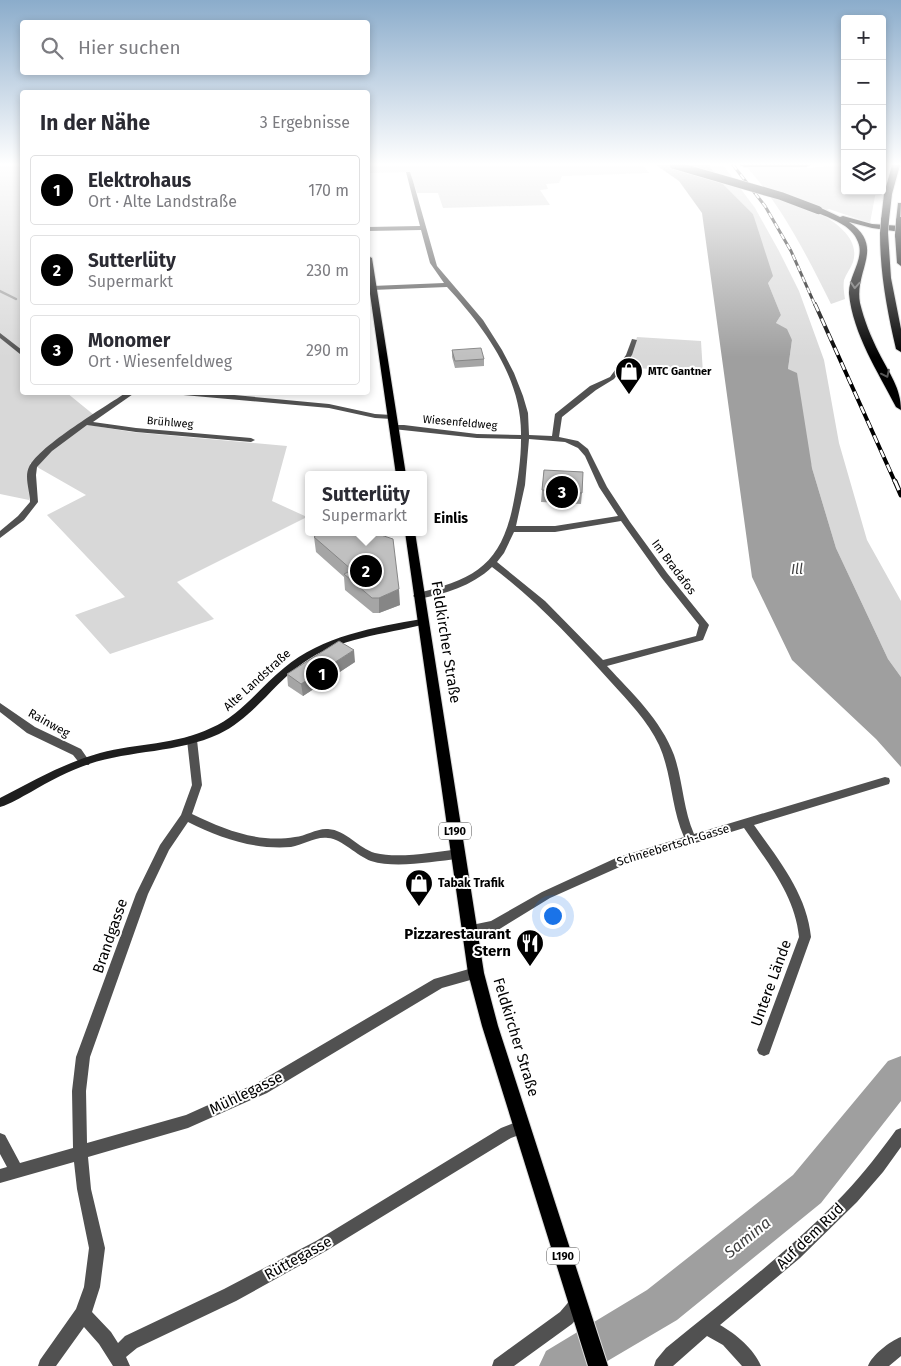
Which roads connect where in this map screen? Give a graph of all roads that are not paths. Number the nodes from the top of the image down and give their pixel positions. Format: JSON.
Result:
{"nodes":[{"id":1,"x":422,"y":228,"type":"edge"},
{"id":2,"x":853,"y":229,"type":"edge"},
{"id":3,"x":882,"y":229,"type":"edge"},
{"id":4,"x":884,"y":229,"type":"edge"},
{"id":5,"x":900,"y":234,"type":"edge"},
{"id":6,"x":901,"y":263,"type":"edge"},
{"id":7,"x":448,"y":285,"type":"junction"},
{"id":8,"x":371,"y":292,"type":"edge"},
{"id":9,"x":0,"y":336,"type":"edge"},
{"id":10,"x":634,"y":340,"type":"dead end"},
{"id":11,"x":900,"y":346,"type":"edge"},
{"id":12,"x":20,"y":351,"type":"edge"},
{"id":13,"x":128,"y":395,"type":"edge"},
{"id":14,"x":206,"y":395,"type":"edge"},
{"id":15,"x":901,"y":407,"type":"edge"},
{"id":16,"x":87,"y":422,"type":"junction"},
{"id":17,"x":393,"y":422,"type":"junction"},
{"id":18,"x":525,"y":437,"type":"junction"},
{"id":19,"x":251,"y":440,"type":"dead end"},
{"id":20,"x":555,"y":440,"type":"junction"},
{"id":21,"x":400,"y":471,"type":"edge"},
{"id":22,"x":623,"y":518,"type":"junction"},
{"id":23,"x":511,"y":530,"type":"junction"},
{"id":24,"x":0,"y":535,"type":"edge"},
{"id":25,"x":410,"y":536,"type":"edge"},
{"id":26,"x":492,"y":563,"type":"junction"},
{"id":27,"x":418,"y":596,"type":"junction"},
{"id":28,"x":422,"y":622,"type":"junction"},
{"id":29,"x":601,"y":664,"type":"junction"},
{"id":30,"x":0,"y":707,"type":"edge"},
{"id":31,"x":192,"y":740,"type":"junction"},
{"id":32,"x":85,"y":762,"type":"junction"},
{"id":33,"x":885,"y":781,"type":"dead end"},
{"id":34,"x":0,"y":803,"type":"edge"},
{"id":35,"x":186,"y":816,"type":"junction"},
{"id":36,"x":747,"y":823,"type":"junction"},
{"id":37,"x":691,"y":840,"type":"junction"},
{"id":38,"x":459,"y":854,"type":"junction"},
{"id":39,"x":471,"y":930,"type":"junction"},
{"id":40,"x":476,"y":973,"type":"junction"},
{"id":41,"x":764,"y":1050,"type":"dead end"},
{"id":42,"x":522,"y":1127,"type":"junction"},
{"id":43,"x":901,"y":1135,"type":"edge"},
{"id":44,"x":0,"y":1140,"type":"edge"},
{"id":45,"x":80,"y":1152,"type":"junction"},
{"id":46,"x":17,"y":1171,"type":"junction"},
{"id":47,"x":0,"y":1176,"type":"edge"},
{"id":48,"x":580,"y":1308,"type":"junction"},
{"id":49,"x":83,"y":1314,"type":"junction"},
{"id":50,"x":706,"y":1326,"type":"junction"},
{"id":51,"x":901,"y":1345,"type":"edge"},
{"id":52,"x":119,"y":1361,"type":"edge"},
{"id":53,"x":46,"y":1366,"type":"edge"},
{"id":54,"x":500,"y":1366,"type":"edge"},
{"id":55,"x":598,"y":1366,"type":"edge"},
{"id":56,"x":662,"y":1366,"type":"edge"},
{"id":57,"x":753,"y":1366,"type":"edge"},
{"id":58,"x":876,"y":1366,"type":"edge"}],
"edges":[{"from":1,"to":7,"type":"street"},
{"from":2,"to":15,"type":"highway","one_way":true},
{"from":3,"to":5,"type":"highway"},
{"from":4,"to":11,"type":"highway","bridge":true},
{"from":5,"to":6,"type":"highway"},
{"from":7,"to":8,"type":"street"},
{"from":7,"to":18,"type":"street"},
{"from":8,"to":17,"type":"main road"},
{"from":9,"to":12,"type":"street"},
{"from":10,"to":20,"type":"street"},
{"from":13,"to":16,"type":"street"},
{"from":14,"to":17,"type":"street"},
{"from":16,"to":19,"type":"street","name":"Brühlweg"},
{"from":16,"to":24,"type":"street"},
{"from":17,"to":18,"type":"street","name":"Wiesenfeldweg"},
{"from":17,"to":21,"type":"main road"},
{"from":18,"to":20,"type":"street","name":"Im Bradafos"},
{"from":18,"to":23,"type":"street"},
{"from":20,"to":22,"type":"street","name":"Im Bradafos"},
{"from":22,"to":23,"type":"street"},
{"from":22,"to":29,"type":"street","name":"Im Bradafos"},
{"from":23,"to":26,"type":"street"},
{"from":25,"to":27,"type":"main road","name":"Feldkircher Straße","number":"L190"},
{"from":26,"to":27,"type":"street"},
{"from":26,"to":29,"type":"street"},
{"from":27,"to":28,"type":"main road","name":"Feldkircher Straße","number":"L190"},
{"from":28,"to":31,"type":"main road","name":"Alte Landstraße"},
{"from":28,"to":38,"type":"main road","name":"Feldkircher Straße","number":"L190"},
{"from":29,"to":37,"type":"street"},
{"from":30,"to":32,"type":"street","name":"Rainweg"},
{"from":31,"to":32,"type":"main road","name":"Alte Landstraße"},
{"from":31,"to":35,"type":"street","name":"Brandgasse"},
{"from":32,"to":34,"type":"main road","name":"Alte Landstraße"},
{"from":33,"to":36,"type":"street","name":"Schneebertsch-Gasse"},
{"from":35,"to":38,"type":"street"},
{"from":35,"to":45,"type":"street","name":"Brandgasse"},
{"from":36,"to":37,"type":"street","name":"Schneebertsch-Gasse"},
{"from":36,"to":41,"type":"street","name":"Untere Lände"},
{"from":37,"to":39,"type":"street","name":"Schneebertsch-Gasse"},
{"from":38,"to":39,"type":"main road","name":"Feldkircher Straße","number":"L190"},
{"from":39,"to":40,"type":"main road","name":"Feldkircher Straße","number":"L190"},
{"from":40,"to":42,"type":"main road","name":"Feldkircher Straße","number":"L190"},
{"from":40,"to":45,"type":"street","name":"Mühlegasse"},
{"from":42,"to":48,"type":"main road","name":"Feldkircher Straße","number":"L190"},
{"from":42,"to":52,"type":"street","name":"Rüttegasse"},
{"from":43,"to":50,"type":"street","name":"Auf dem Rud"},
{"from":44,"to":46,"type":"street"},
{"from":45,"to":46,"type":"street","name":"Mühlegasse"},
{"from":45,"to":49,"type":"street","name":"Brandgasse"},
{"from":46,"to":47,"type":"street","name":"Mühlegasse"},
{"from":48,"to":54,"type":"street"},
{"from":48,"to":55,"type":"main road","name":"Feldkircher Straße","number":"L190"},
{"from":49,"to":52,"type":"street","name":"Rüttegasse"},
{"from":49,"to":53,"type":"street","name":"Brandgasse"},
{"from":50,"to":56,"type":"street","name":"Auf dem Rud"},
{"from":50,"to":57,"type":"street"},
{"from":51,"to":58,"type":"street"}]}
